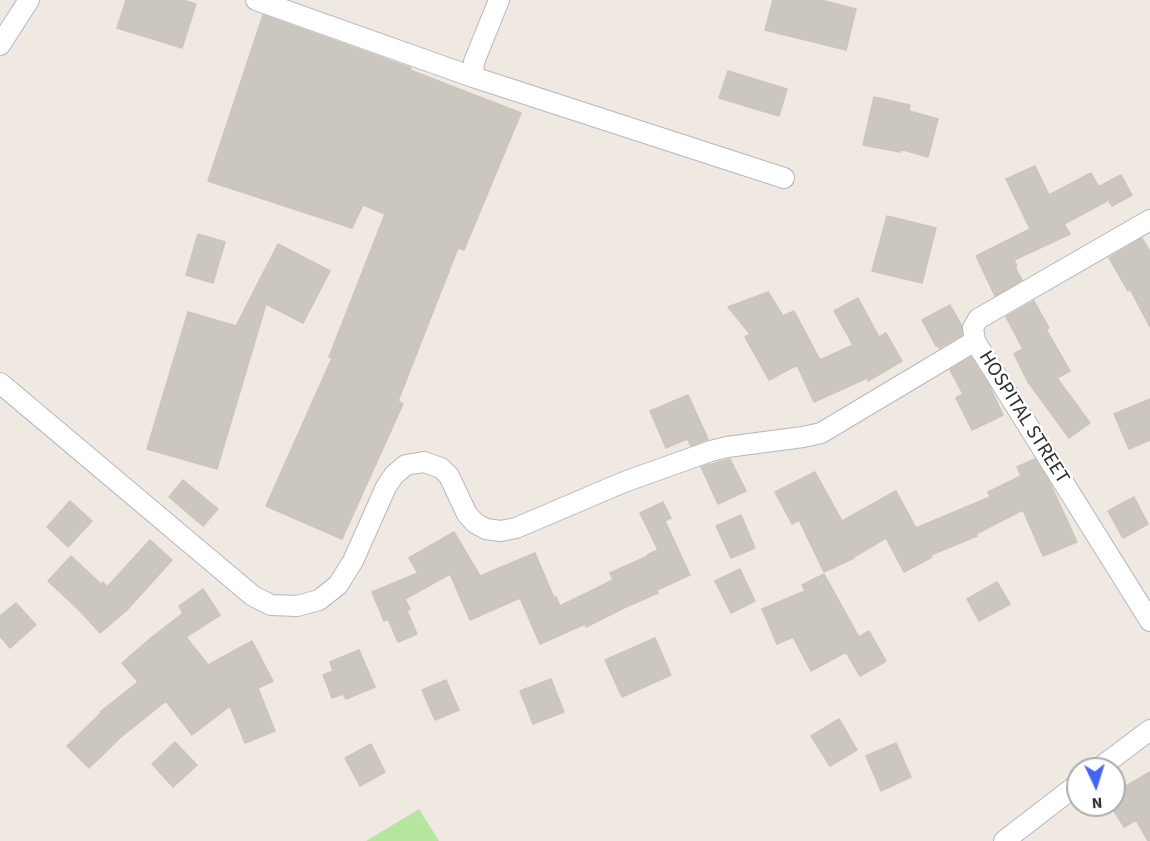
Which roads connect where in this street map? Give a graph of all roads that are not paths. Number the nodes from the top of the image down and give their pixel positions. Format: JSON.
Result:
{"nodes":[{"id":1,"x":29,"y":0,"type":"edge"},
{"id":2,"x":256,"y":0,"type":"edge"},
{"id":3,"x":499,"y":0,"type":"edge"},
{"id":4,"x":0,"y":45,"type":"edge"},
{"id":5,"x":474,"y":77,"type":"junction"},
{"id":6,"x":784,"y":178,"type":"dead end"},
{"id":7,"x":1150,"y":220,"type":"edge"},
{"id":8,"x":975,"y":341,"type":"junction"},
{"id":9,"x":0,"y":383,"type":"edge"},
{"id":10,"x":1150,"y":621,"type":"edge"},
{"id":11,"x":1150,"y":730,"type":"edge"},
{"id":12,"x":1114,"y":757,"type":"edge"},
{"id":13,"x":1066,"y":793,"type":"edge"},
{"id":14,"x":1004,"y":841,"type":"edge"}],
"edges":[{"from":1,"to":4,"type":"street"},
{"from":2,"to":5,"type":"street"},
{"from":3,"to":5,"type":"street"},
{"from":5,"to":6,"type":"street"},
{"from":7,"to":8,"type":"street","name":"HOSPITAL STREET"},
{"from":8,"to":9,"type":"street"},
{"from":8,"to":10,"type":"street","name":"HOSPITAL STREET"},
{"from":11,"to":12,"type":"street"},
{"from":13,"to":14,"type":"street"}]}
